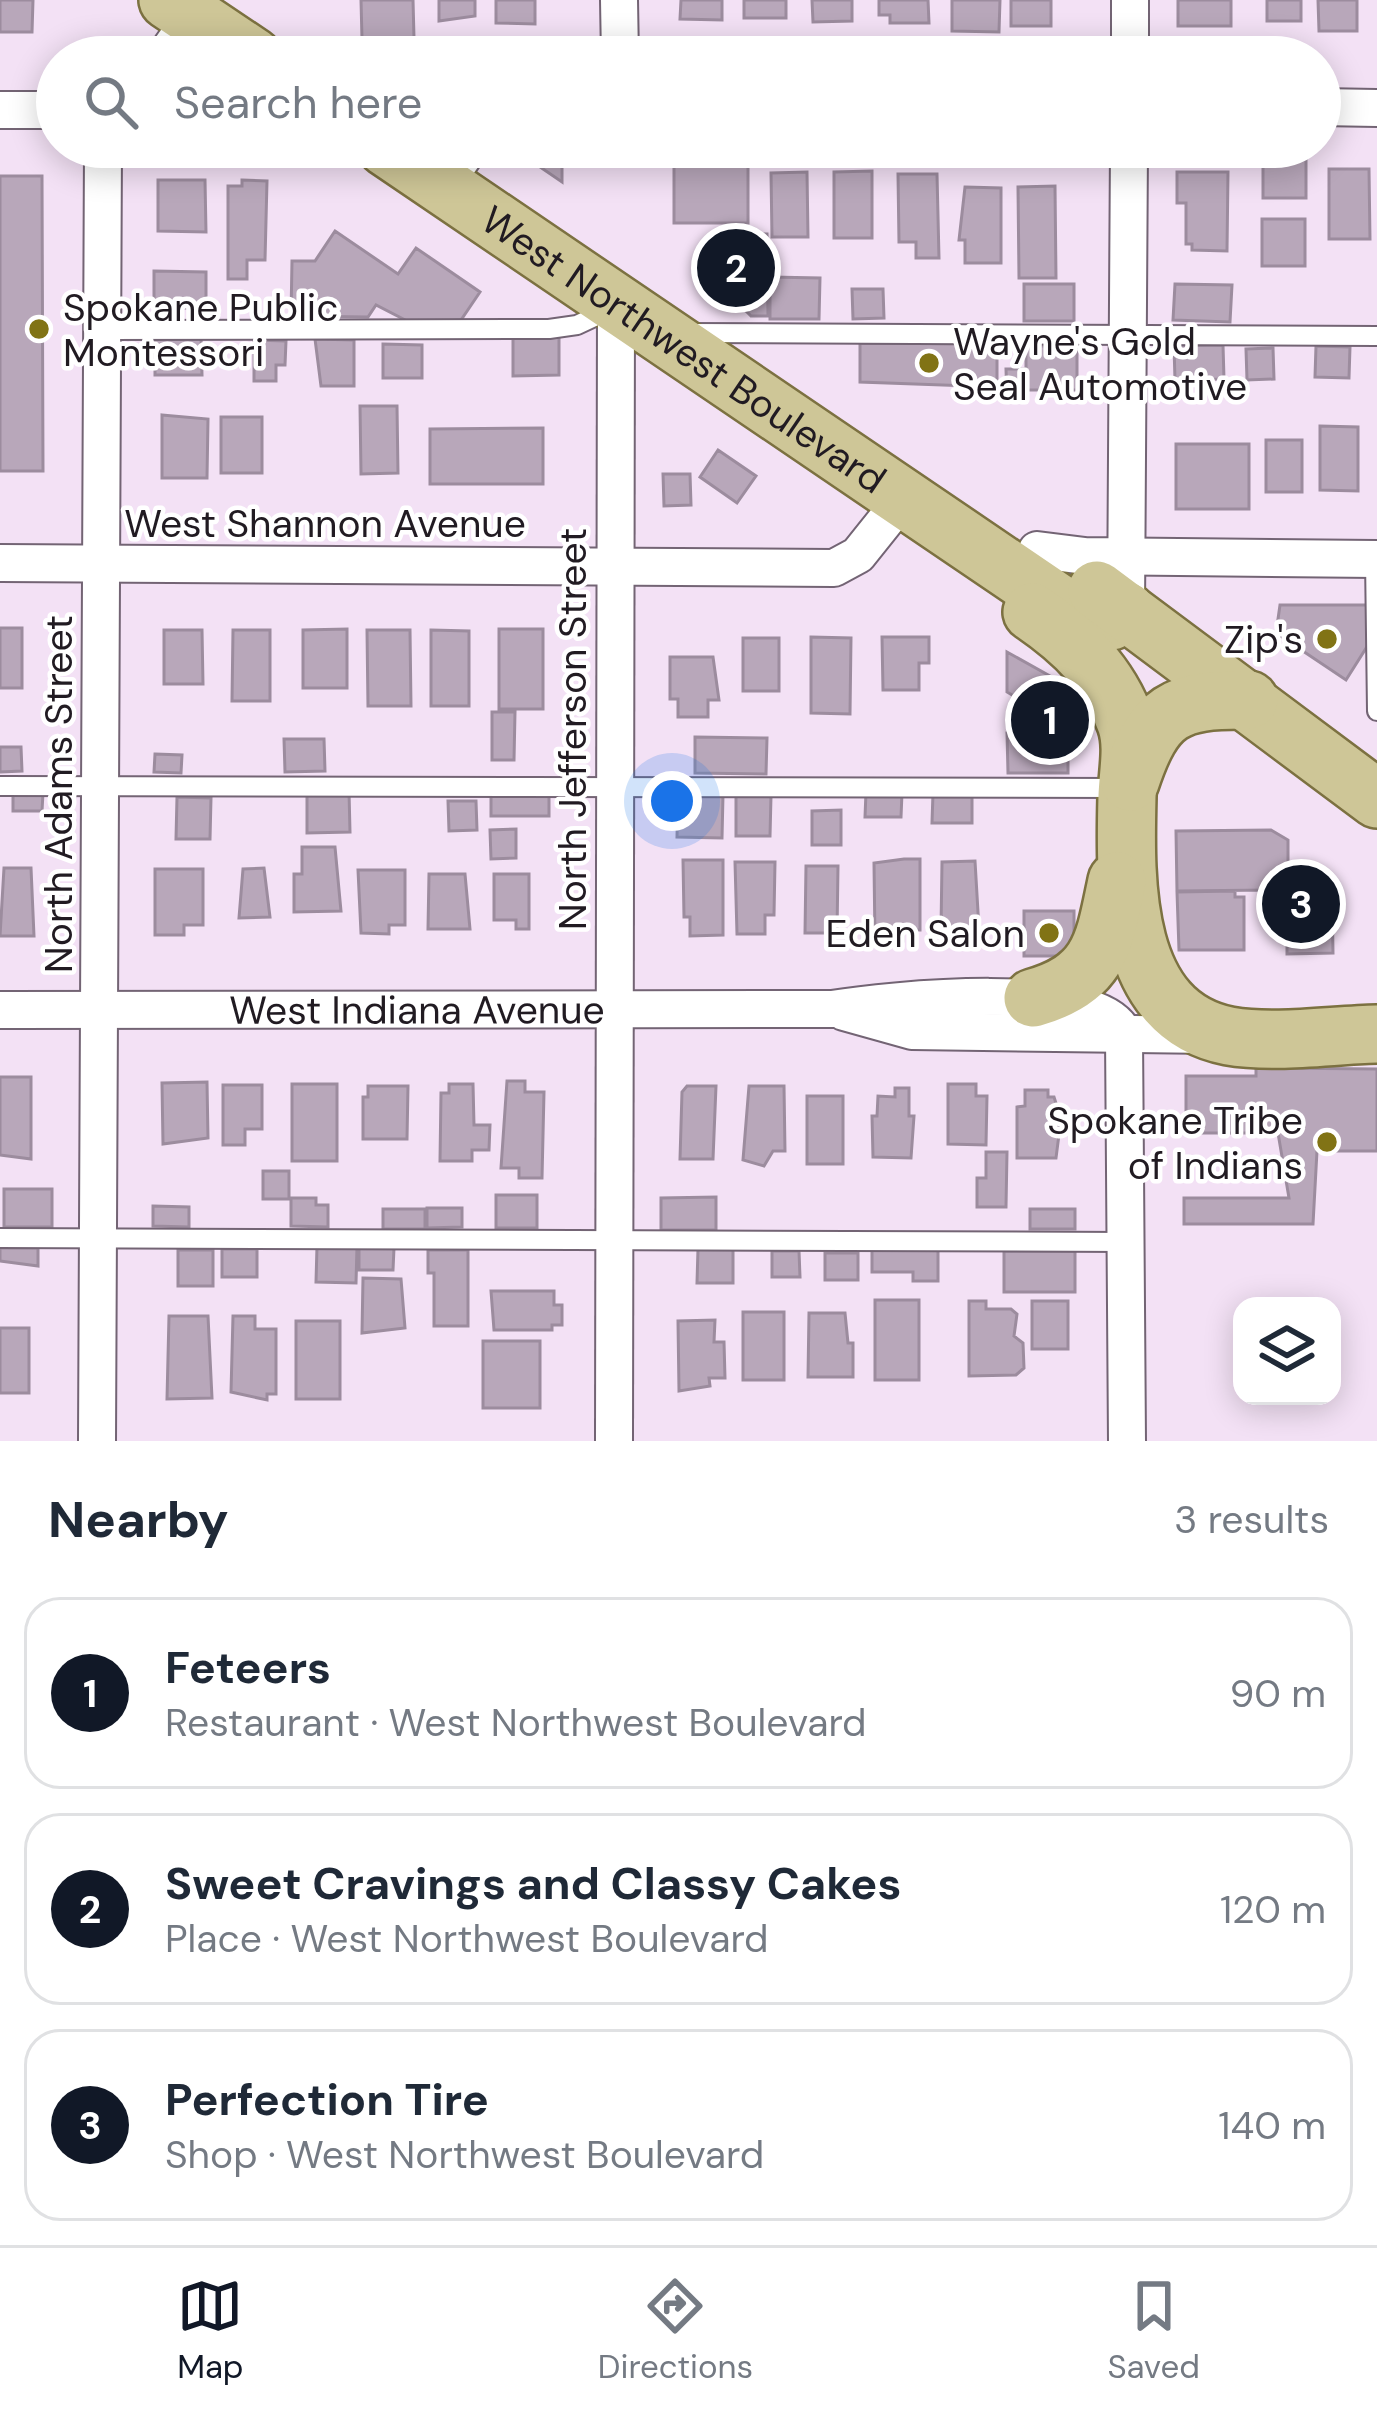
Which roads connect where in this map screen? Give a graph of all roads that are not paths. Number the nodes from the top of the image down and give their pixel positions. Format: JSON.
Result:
{"nodes":[{"id":1,"x":619,"y":0,"type":"edge"},
{"id":2,"x":1130,"y":0,"type":"edge"},
{"id":3,"x":175,"y":24,"type":"edge"},
{"id":4,"x":203,"y":36,"type":"edge"},
{"id":5,"x":620,"y":36,"type":"edge"},
{"id":6,"x":1130,"y":36,"type":"edge"},
{"id":7,"x":1341,"y":107,"type":"edge"},
{"id":8,"x":1377,"y":108,"type":"edge"},
{"id":9,"x":0,"y":110,"type":"edge"},
{"id":10,"x":36,"y":110,"type":"edge"},
{"id":11,"x":103,"y":168,"type":"edge"},
{"id":12,"x":458,"y":168,"type":"edge"},
{"id":13,"x":1129,"y":168,"type":"edge"},
{"id":14,"x":637,"y":319,"type":"junction"},
{"id":15,"x":101,"y":330,"type":"junction"},
{"id":16,"x":1127,"y":332,"type":"junction"},
{"id":17,"x":1377,"y":336,"type":"edge"},
{"id":18,"x":906,"y":495,"type":"junction"},
{"id":19,"x":1376,"y":559,"type":"edge"},
{"id":20,"x":0,"y":563,"type":"edge"},
{"id":21,"x":100,"y":563,"type":"junction"},
{"id":22,"x":613,"y":567,"type":"junction"},
{"id":23,"x":1011,"y":573,"type":"junction"},
{"id":24,"x":1126,"y":584,"type":"junction"},
{"id":25,"x":1230,"y":686,"type":"junction"},
{"id":26,"x":1377,"y":711,"type":"edge"},
{"id":27,"x":614,"y":783,"type":"junction"},
{"id":28,"x":0,"y":786,"type":"edge"},
{"id":29,"x":100,"y":787,"type":"junction"},
{"id":30,"x":1377,"y":800,"type":"edge"},
{"id":31,"x":1127,"y":812,"type":"junction"},
{"id":32,"x":1033,"y":998,"type":"junction"},
{"id":33,"x":614,"y":1009,"type":"junction"},
{"id":34,"x":832,"y":1009,"type":"junction"},
{"id":35,"x":0,"y":1010,"type":"edge"},
{"id":36,"x":100,"y":1010,"type":"junction"},
{"id":37,"x":1377,"y":1034,"type":"edge"},
{"id":38,"x":1124,"y":1035,"type":"junction"},
{"id":39,"x":1228,"y":1036,"type":"junction"},
{"id":40,"x":0,"y":1238,"type":"edge"},
{"id":41,"x":98,"y":1238,"type":"junction"},
{"id":42,"x":614,"y":1240,"type":"junction"},
{"id":43,"x":1126,"y":1242,"type":"junction"},
{"id":44,"x":97,"y":1441,"type":"edge"},
{"id":45,"x":614,"y":1441,"type":"edge"},
{"id":46,"x":1127,"y":1441,"type":"edge"}],
"edges":[{"from":1,"to":5,"type":"street"},
{"from":2,"to":6,"type":"street"},
{"from":3,"to":4,"type":"main road"},
{"from":7,"to":8,"type":"street"},
{"from":9,"to":10,"type":"street"},
{"from":11,"to":15,"type":"street","name":"North Adams Street"},
{"from":12,"to":14,"type":"main road","name":"West Northwest Boulevard"},
{"from":13,"to":16,"type":"street"},
{"from":14,"to":15,"type":"lane"},
{"from":14,"to":16,"type":"lane"},
{"from":14,"to":18,"type":"main road","name":"West Northwest Boulevard"},
{"from":14,"to":22,"type":"street","name":"North Jefferson Street"},
{"from":15,"to":21,"type":"street","name":"North Adams Street"},
{"from":16,"to":17,"type":"lane"},
{"from":16,"to":24,"type":"street"},
{"from":18,"to":22,"type":"street","name":"West Shannon Avenue"},
{"from":18,"to":23,"type":"main road","name":"West Northwest Boulevard"},
{"from":19,"to":24,"type":"street"},
{"from":19,"to":26,"type":"lane"},
{"from":20,"to":21,"type":"street","name":"West Shannon Avenue"},
{"from":21,"to":22,"type":"street","name":"West Shannon Avenue"},
{"from":21,"to":29,"type":"street","name":"North Adams Street"},
{"from":22,"to":27,"type":"street","name":"North Jefferson Street"},
{"from":23,"to":24,"type":"main road"},
{"from":23,"to":31,"type":"main road","name":"West Northwest Boulevard"},
{"from":24,"to":25,"type":"main road"},
{"from":25,"to":30,"type":"main road"},
{"from":25,"to":31,"type":"main road"},
{"from":27,"to":29,"type":"lane"},
{"from":27,"to":31,"type":"lane"},
{"from":27,"to":33,"type":"street","name":"North Jefferson Street"},
{"from":28,"to":29,"type":"lane"},
{"from":29,"to":36,"type":"street","name":"North Adams Street"},
{"from":31,"to":32,"type":"main road"},
{"from":31,"to":39,"type":"main road","name":"West Northwest Boulevard"},
{"from":32,"to":34,"type":"street","name":"West Indiana Avenue"},
{"from":32,"to":38,"type":"street","name":"West Indiana Avenue"},
{"from":33,"to":34,"type":"street","name":"West Indiana Avenue"},
{"from":33,"to":36,"type":"street","name":"West Indiana Avenue"},
{"from":33,"to":42,"type":"street","name":"North Jefferson Street"},
{"from":34,"to":38,"type":"street","name":"West Indiana Avenue"},
{"from":35,"to":36,"type":"street","name":"West Indiana Avenue"},
{"from":36,"to":41,"type":"street","name":"North Adams Street"},
{"from":37,"to":39,"type":"main road","name":"West Indiana Avenue"},
{"from":38,"to":39,"type":"street","name":"West Indiana Avenue"},
{"from":38,"to":43,"type":"street"},
{"from":40,"to":41,"type":"lane"},
{"from":41,"to":42,"type":"lane"},
{"from":41,"to":44,"type":"street","name":"North Adams Street"},
{"from":42,"to":43,"type":"lane"},
{"from":42,"to":45,"type":"street","name":"North Jefferson Street"},
{"from":43,"to":46,"type":"street"}]}
